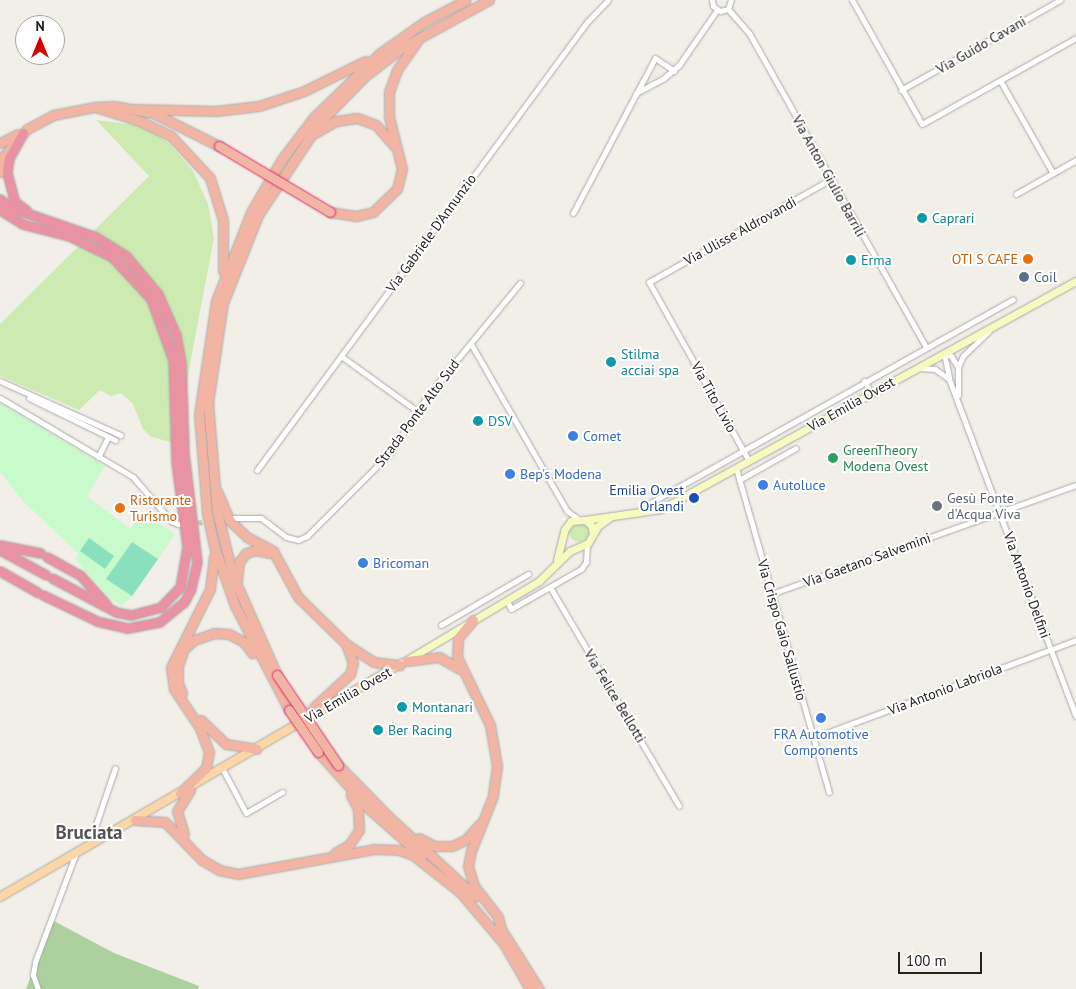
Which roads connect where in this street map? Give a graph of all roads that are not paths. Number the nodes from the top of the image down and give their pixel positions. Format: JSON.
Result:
{"nodes":[{"id":1,"x":466,"y":0,"type":"edge"},
{"id":2,"x":489,"y":0,"type":"edge"},
{"id":3,"x":608,"y":0,"type":"edge"},
{"id":4,"x":712,"y":0,"type":"edge"},
{"id":5,"x":731,"y":0,"type":"edge"},
{"id":6,"x":852,"y":0,"type":"edge"},
{"id":7,"x":1060,"y":0,"type":"edge"},
{"id":8,"x":728,"y":9,"type":"junction"},
{"id":9,"x":717,"y":10,"type":"junction"},
{"id":10,"x":422,"y":35,"type":"junction"},
{"id":11,"x":1076,"y":38,"type":"edge"},
{"id":12,"x":379,"y":54,"type":"junction"},
{"id":13,"x":674,"y":71,"type":"junction"},
{"id":14,"x":1001,"y":82,"type":"junction"},
{"id":15,"x":901,"y":90,"type":"junction"},
{"id":16,"x":635,"y":93,"type":"junction"},
{"id":17,"x":94,"y":108,"type":"junction"},
{"id":18,"x":134,"y":109,"type":"junction"},
{"id":19,"x":22,"y":133,"type":"junction"},
{"id":20,"x":308,"y":137,"type":"junction"},
{"id":21,"x":0,"y":143,"type":"edge"},
{"id":22,"x":0,"y":149,"type":"edge"},
{"id":23,"x":401,"y":157,"type":"junction"},
{"id":24,"x":0,"y":160,"type":"edge"},
{"id":25,"x":1076,"y":160,"type":"edge"},
{"id":26,"x":0,"y":167,"type":"edge"},
{"id":27,"x":0,"y":172,"type":"edge"},
{"id":28,"x":1052,"y":173,"type":"junction"},
{"id":29,"x":831,"y":180,"type":"junction"},
{"id":30,"x":1016,"y":194,"type":"dead end"},
{"id":31,"x":0,"y":199,"type":"edge"},
{"id":32,"x":0,"y":210,"type":"edge"},
{"id":33,"x":573,"y":213,"type":"dead end"},
{"id":34,"x":34,"y":216,"type":"junction"},
{"id":35,"x":1076,"y":281,"type":"edge"},
{"id":36,"x":650,"y":282,"type":"joint"},
{"id":37,"x":520,"y":283,"type":"dead end"},
{"id":38,"x":222,"y":284,"type":"junction"},
{"id":39,"x":1013,"y":299,"type":"dead end"},
{"id":40,"x":994,"y":326,"type":"junction"},
{"id":41,"x":471,"y":344,"type":"junction"},
{"id":42,"x":926,"y":347,"type":"junction"},
{"id":43,"x":944,"y":353,"type":"junction"},
{"id":44,"x":341,"y":356,"type":"junction"},
{"id":45,"x":958,"y":366,"type":"junction"},
{"id":46,"x":915,"y":368,"type":"junction"},
{"id":47,"x":949,"y":379,"type":"junction"},
{"id":48,"x":864,"y":381,"type":"junction"},
{"id":49,"x":0,"y":382,"type":"edge"},
{"id":50,"x":871,"y":392,"type":"junction"},
{"id":51,"x":0,"y":398,"type":"edge"},
{"id":52,"x":958,"y":398,"type":"junction"},
{"id":53,"x":417,"y":411,"type":"junction"},
{"id":54,"x":120,"y":435,"type":"dead end"},
{"id":55,"x":108,"y":437,"type":"junction"},
{"id":56,"x":115,"y":440,"type":"dead end"},
{"id":57,"x":796,"y":448,"type":"dead end"},
{"id":58,"x":744,"y":451,"type":"junction"},
{"id":59,"x":98,"y":457,"type":"junction"},
{"id":60,"x":749,"y":460,"type":"junction"},
{"id":61,"x":736,"y":468,"type":"junction"},
{"id":62,"x":257,"y":470,"type":"dead end"},
{"id":63,"x":213,"y":480,"type":"junction"},
{"id":64,"x":739,"y":480,"type":"junction"},
{"id":65,"x":1076,"y":485,"type":"edge"},
{"id":66,"x":642,"y":507,"type":"dead end"},
{"id":67,"x":567,"y":512,"type":"junction"},
{"id":68,"x":1000,"y":512,"type":"junction"},
{"id":69,"x":622,"y":514,"type":"junction"},
{"id":70,"x":232,"y":518,"type":"dead end"},
{"id":71,"x":577,"y":518,"type":"junction"},
{"id":72,"x":585,"y":520,"type":"junction"},
{"id":73,"x":178,"y":524,"type":"dead end"},
{"id":74,"x":567,"y":525,"type":"junction"},
{"id":75,"x":565,"y":533,"type":"junction"},
{"id":76,"x":593,"y":534,"type":"junction"},
{"id":77,"x":0,"y":545,"type":"edge"},
{"id":78,"x":214,"y":546,"type":"junction"},
{"id":79,"x":583,"y":547,"type":"junction"},
{"id":80,"x":0,"y":550,"type":"edge"},
{"id":81,"x":279,"y":562,"type":"junction"},
{"id":82,"x":556,"y":563,"type":"junction"},
{"id":83,"x":0,"y":571,"type":"edge"},
{"id":84,"x":528,"y":574,"type":"dead end"},
{"id":85,"x":550,"y":587,"type":"junction"},
{"id":86,"x":238,"y":588,"type":"junction"},
{"id":87,"x":771,"y":594,"type":"junction"},
{"id":88,"x":507,"y":601,"type":"junction"},
{"id":89,"x":110,"y":609,"type":"junction"},
{"id":90,"x":467,"y":610,"type":"junction"},
{"id":91,"x":473,"y":620,"type":"junction"},
{"id":92,"x":441,"y":625,"type":"dead end"},
{"id":93,"x":1076,"y":640,"type":"edge"},
{"id":94,"x":346,"y":644,"type":"junction"},
{"id":95,"x":1051,"y":650,"type":"junction"},
{"id":96,"x":404,"y":663,"type":"junction"},
{"id":97,"x":462,"y":670,"type":"junction"},
{"id":98,"x":272,"y":676,"type":"junction"},
{"id":99,"x":1076,"y":716,"type":"edge"},
{"id":100,"x":306,"y":720,"type":"junction"},
{"id":101,"x":813,"y":738,"type":"junction"},
{"id":102,"x":257,"y":749,"type":"junction"},
{"id":103,"x":335,"y":767,"type":"junction"},
{"id":104,"x":116,"y":768,"type":"dead end"},
{"id":105,"x":222,"y":768,"type":"junction"},
{"id":106,"x":343,"y":782,"type":"junction"},
{"id":107,"x":195,"y":784,"type":"junction"},
{"id":108,"x":282,"y":792,"type":"dead end"},
{"id":109,"x":829,"y":792,"type":"dead end"},
{"id":110,"x":180,"y":793,"type":"junction"},
{"id":111,"x":679,"y":806,"type":"dead end"},
{"id":112,"x":387,"y":815,"type":"junction"},
{"id":113,"x":485,"y":818,"type":"junction"},
{"id":114,"x":135,"y":820,"type":"junction"},
{"id":115,"x":89,"y":846,"type":"junction"},
{"id":116,"x":192,"y":849,"type":"junction"},
{"id":117,"x":76,"y":853,"type":"junction"},
{"id":118,"x":322,"y":858,"type":"junction"},
{"id":119,"x":465,"y":896,"type":"junction"},
{"id":120,"x":0,"y":897,"type":"edge"},
{"id":121,"x":503,"y":930,"type":"junction"},
{"id":122,"x":38,"y":989,"type":"edge"},
{"id":123,"x":530,"y":989,"type":"edge"},
{"id":124,"x":539,"y":989,"type":"edge"}],
"edges":[{"from":1,"to":12,"type":"highway"},
{"from":2,"to":10,"type":"highway"},
{"from":3,"to":44,"type":"street","name":"Via Gabriele D'Annunzio"},
{"from":4,"to":9,"type":"street"},
{"from":5,"to":8,"type":"street"},
{"from":6,"to":15,"type":"street"},
{"from":7,"to":15,"type":"street","name":"Via Guido Cavani"},
{"from":8,"to":9,"type":"street"},
{"from":8,"to":29,"type":"street","name":"Via Anton Giulio Barrili"},
{"from":9,"to":13,"type":"street"},
{"from":10,"to":20,"type":"highway"},
{"from":10,"to":23,"type":"highway"},
{"from":11,"to":14,"type":"street"},
{"from":12,"to":18,"type":"highway"},
{"from":12,"to":38,"type":"highway"},
{"from":13,"to":16,"type":"street"},
{"from":13,"to":16,"type":"street"},
{"from":14,"to":15,"type":"street"},
{"from":14,"to":28,"type":"street"},
{"from":16,"to":33,"type":"street"},
{"from":17,"to":18,"type":"highway"},
{"from":17,"to":19,"type":"highway"},
{"from":17,"to":38,"type":"highway"},
{"from":18,"to":23,"type":"highway","bridge":true},
{"from":19,"to":21,"type":"highway"},
{"from":19,"to":22,"type":"highway"},
{"from":19,"to":24,"type":"highway"},
{"from":19,"to":34,"type":"highway"},
{"from":20,"to":23,"type":"highway"},
{"from":20,"to":63,"type":"highway"},
{"from":25,"to":28,"type":"street"},
{"from":26,"to":27,"type":"highway"},
{"from":28,"to":30,"type":"street"},
{"from":29,"to":36,"type":"street","name":"Via Ulisse Aldrovandi"},
{"from":29,"to":42,"type":"street","name":"Via Anton Giulio Barrili"},
{"from":31,"to":34,"type":"highway"},
{"from":32,"to":89,"type":"highway"},
{"from":34,"to":83,"type":"highway"},
{"from":35,"to":40,"type":"main road","name":"Via Emilia Ovest"},
{"from":36,"to":58,"type":"street","name":"Via Tito Livio"},
{"from":37,"to":41,"type":"street","name":"Strada Ponte Alto Sud"},
{"from":38,"to":78,"type":"highway"},
{"from":39,"to":42,"type":"street","name":"Via Emilia Ovest"},
{"from":40,"to":43,"type":"main road","name":"Via Emilia Ovest"},
{"from":40,"to":45,"type":"street"},
{"from":41,"to":53,"type":"street","name":"Strada Ponte Alto Sud"},
{"from":41,"to":67,"type":"street"},
{"from":42,"to":48,"type":"street","name":"Via Emilia Ovest"},
{"from":43,"to":45,"type":"street"},
{"from":43,"to":46,"type":"main road","name":"Via Emilia Ovest"},
{"from":43,"to":47,"type":"street","name":"Via Antonio Delfini"},
{"from":44,"to":53,"type":"street"},
{"from":44,"to":62,"type":"street","name":"Via Gabriele D'Annunzio"},
{"from":45,"to":52,"type":"street"},
{"from":46,"to":47,"type":"street"},
{"from":46,"to":50,"type":"main road","name":"Via Emilia Ovest"},
{"from":47,"to":52,"type":"street","name":"Via Antonio Delfini"},
{"from":48,"to":50,"type":"street"},
{"from":48,"to":58,"type":"street","name":"Via Emilia Ovest"},
{"from":49,"to":54,"type":"street"},
{"from":49,"to":55,"type":"street"},
{"from":50,"to":60,"type":"main road","name":"Via Emilia Ovest"},
{"from":51,"to":59,"type":"street"},
{"from":52,"to":68,"type":"street","name":"Via Antonio Delfini"},
{"from":53,"to":70,"type":"street","name":"Strada Ponte Alto Sud"},
{"from":55,"to":56,"type":"street"},
{"from":55,"to":59,"type":"street"},
{"from":57,"to":64,"type":"street"},
{"from":58,"to":60,"type":"street","name":"Via Tito Livio"},
{"from":58,"to":66,"type":"street","name":"Via Emilia Ovest"},
{"from":59,"to":73,"type":"street"},
{"from":60,"to":61,"type":"main road","name":"Via Emilia Ovest"},
{"from":61,"to":64,"type":"street","name":"Via Crispo Gaio Sallustio"},
{"from":61,"to":69,"type":"main road","name":"Via Emilia Ovest"},
{"from":63,"to":81,"type":"highway"},
{"from":63,"to":86,"type":"highway"},
{"from":64,"to":87,"type":"street","name":"Via Crispo Gaio Sallustio"},
{"from":65,"to":68,"type":"street","name":"Via Gaetano Salvemini"},
{"from":67,"to":71,"type":"street"},
{"from":67,"to":74,"type":"street"},
{"from":68,"to":87,"type":"street","name":"Via Gaetano Salvemini"},
{"from":68,"to":95,"type":"street","name":"Via Antonio Delfini"},
{"from":69,"to":72,"type":"main road","name":"Via Emilia Ovest"},
{"from":69,"to":76,"type":"main road","name":"Via Emilia Ovest"},
{"from":71,"to":72,"type":"main road"},
{"from":71,"to":74,"type":"main road"},
{"from":72,"to":76,"type":"main road"},
{"from":74,"to":75,"type":"main road"},
{"from":75,"to":79,"type":"main road"},
{"from":75,"to":82,"type":"main road","name":"Via Emilia Ovest"},
{"from":76,"to":79,"type":"main road"},
{"from":77,"to":89,"type":"highway"},
{"from":78,"to":98,"type":"highway"},
{"from":78,"to":110,"type":"highway"},
{"from":79,"to":82,"type":"main road","name":"Via Emilia Ovest"},
{"from":79,"to":85,"type":"street"},
{"from":80,"to":89,"type":"highway"},
{"from":81,"to":86,"type":"highway"},
{"from":81,"to":94,"type":"highway"},
{"from":82,"to":88,"type":"main road","name":"Via Emilia Ovest"},
{"from":84,"to":90,"type":"street"},
{"from":85,"to":88,"type":"street"},
{"from":85,"to":111,"type":"street","name":"Via Felice Bellotti"},
{"from":86,"to":98,"type":"highway"},
{"from":87,"to":101,"type":"street","name":"Via Crispo Gaio Sallustio"},
{"from":88,"to":91,"type":"main road","name":"Via Emilia Ovest"},
{"from":90,"to":91,"type":"street"},
{"from":90,"to":92,"type":"street"},
{"from":91,"to":96,"type":"main road","name":"Via Emilia Ovest"},
{"from":91,"to":97,"type":"highway"},
{"from":93,"to":95,"type":"street","name":"Via Antonio Labriola"},
{"from":94,"to":96,"type":"highway"},
{"from":94,"to":100,"type":"highway"},
{"from":95,"to":99,"type":"street","name":"Via Antonio Delfini"},
{"from":95,"to":101,"type":"street","name":"Via Antonio Labriola"},
{"from":96,"to":97,"type":"highway"},
{"from":96,"to":100,"type":"main road","name":"Via Emilia Ovest"},
{"from":97,"to":113,"type":"highway"},
{"from":98,"to":102,"type":"highway"},
{"from":98,"to":103,"type":"highway","bridge":true},
{"from":100,"to":102,"type":"main road","name":"Via Emilia Ovest"},
{"from":101,"to":109,"type":"street","name":"Via Crispo Gaio Sallustio"},
{"from":102,"to":105,"type":"main road","name":"Via Emilia Ovest"},
{"from":103,"to":106,"type":"highway"},
{"from":103,"to":112,"type":"highway"},
{"from":104,"to":115,"type":"street"},
{"from":105,"to":107,"type":"main road","name":"Via Emilia Ovest"},
{"from":105,"to":108,"type":"street"},
{"from":106,"to":118,"type":"highway"},
{"from":106,"to":119,"type":"highway"},
{"from":107,"to":110,"type":"main road","name":"Via Emilia Ovest"},
{"from":107,"to":116,"type":"highway"},
{"from":110,"to":114,"type":"main road","name":"Via Emilia Ovest"},
{"from":112,"to":113,"type":"highway"},
{"from":112,"to":121,"type":"highway"},
{"from":113,"to":121,"type":"highway"},
{"from":114,"to":115,"type":"main road","name":"Via Emilia Ovest"},
{"from":114,"to":116,"type":"highway"},
{"from":115,"to":117,"type":"main road","name":"Via Emilia Ovest"},
{"from":116,"to":118,"type":"highway"},
{"from":117,"to":120,"type":"main road","name":"Via Emilia Ovest"},
{"from":117,"to":122,"type":"street"},
{"from":118,"to":119,"type":"highway"},
{"from":119,"to":123,"type":"highway"},
{"from":121,"to":124,"type":"highway"}]}
